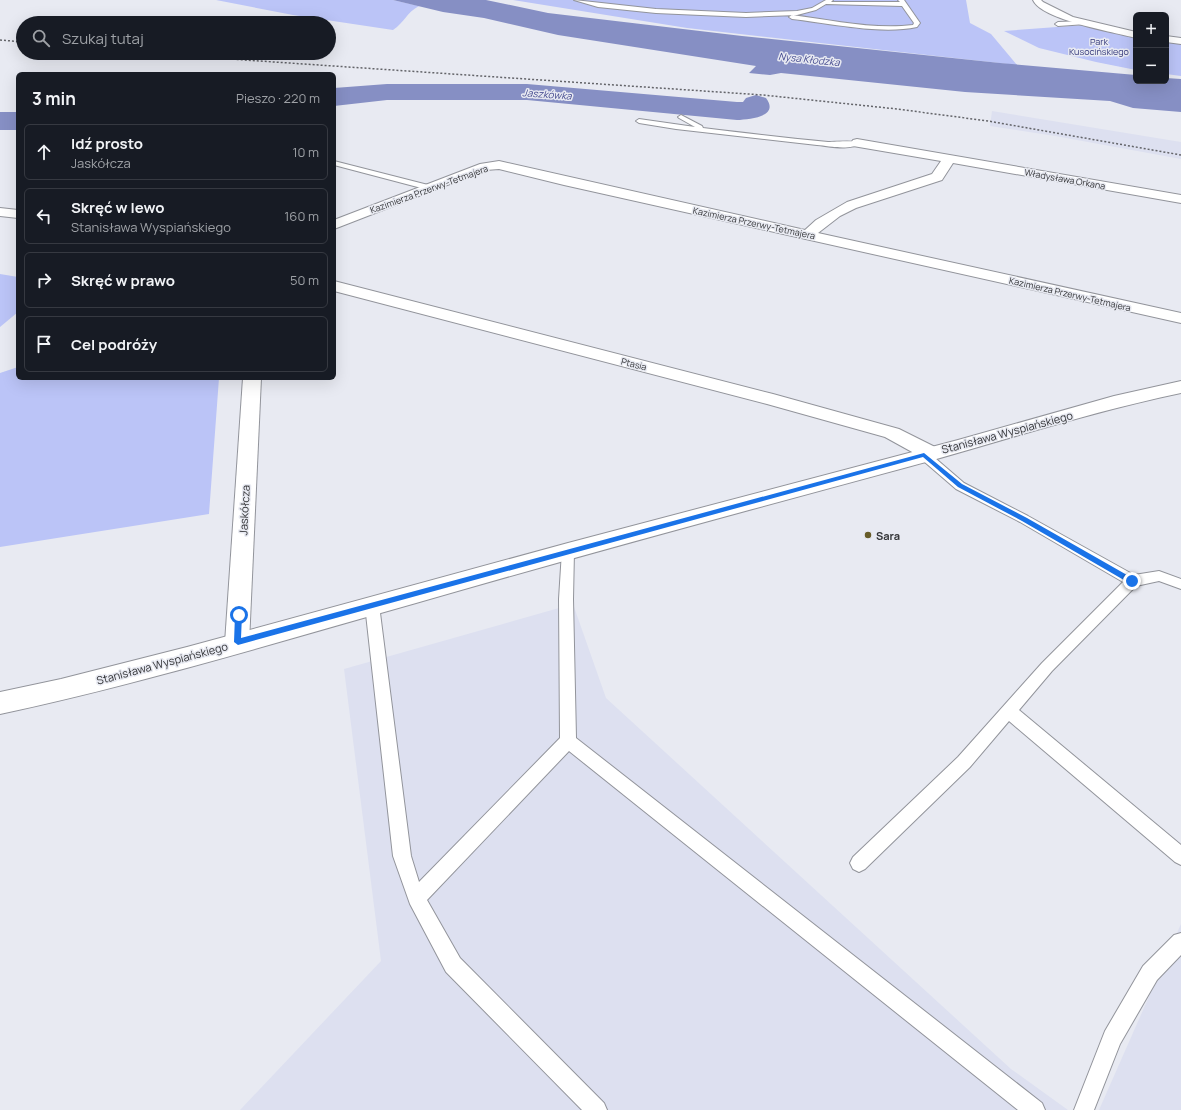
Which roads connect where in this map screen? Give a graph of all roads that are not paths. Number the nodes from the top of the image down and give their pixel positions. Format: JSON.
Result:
{"nodes":[{"id":1,"x":577,"y":0,"type":"edge"},
{"id":2,"x":1036,"y":0,"type":"edge"},
{"id":3,"x":828,"y":1,"type":"edge"},
{"id":4,"x":902,"y":2,"type":"edge"},
{"id":5,"x":771,"y":14,"type":"junction"},
{"id":6,"x":1084,"y":23,"type":"junction"},
{"id":7,"x":1058,"y":24,"type":"dead end"},
{"id":8,"x":1133,"y":34,"type":"edge"},
{"id":9,"x":1169,"y":39,"type":"edge"},
{"id":10,"x":1181,"y":41,"type":"edge"},
{"id":11,"x":681,"y":117,"type":"dead end"},
{"id":12,"x":639,"y":121,"type":"dead end"},
{"id":13,"x":713,"y":131,"type":"junction"},
{"id":14,"x":857,"y":143,"type":"joint"},
{"id":15,"x":949,"y":158,"type":"junction"},
{"id":16,"x":336,"y":164,"type":"edge"},
{"id":17,"x":429,"y":188,"type":"junction"},
{"id":18,"x":1181,"y":199,"type":"edge"},
{"id":19,"x":0,"y":212,"type":"edge"},
{"id":20,"x":16,"y":214,"type":"edge"},
{"id":21,"x":336,"y":224,"type":"edge"},
{"id":22,"x":808,"y":235,"type":"junction"},
{"id":23,"x":336,"y":287,"type":"edge"},
{"id":24,"x":1181,"y":318,"type":"edge"},
{"id":25,"x":252,"y":380,"type":"edge"},
{"id":26,"x":1181,"y":387,"type":"edge"},
{"id":27,"x":927,"y":454,"type":"junction"},
{"id":28,"x":568,"y":552,"type":"junction"},
{"id":29,"x":1132,"y":581,"type":"junction"},
{"id":30,"x":1181,"y":584,"type":"edge"},
{"id":31,"x":372,"y":605,"type":"junction"},
{"id":32,"x":238,"y":642,"type":"junction"},
{"id":33,"x":0,"y":703,"type":"edge"},
{"id":34,"x":1008,"y":711,"type":"junction"},
{"id":35,"x":568,"y":741,"type":"junction"},
{"id":36,"x":1181,"y":856,"type":"edge"},
{"id":37,"x":859,"y":863,"type":"dead end"},
{"id":38,"x":416,"y":898,"type":"junction"},
{"id":39,"x":1181,"y":942,"type":"edge"},
{"id":40,"x":597,"y":1110,"type":"edge"},
{"id":41,"x":1035,"y":1110,"type":"edge"},
{"id":42,"x":1084,"y":1110,"type":"edge"}],
"edges":[{"from":1,"to":5,"type":"lane"},
{"from":2,"to":6,"type":"street"},
{"from":3,"to":4,"type":"lane"},
{"from":3,"to":5,"type":"lane"},
{"from":4,"to":5,"type":"lane"},
{"from":6,"to":7,"type":"lane"},
{"from":6,"to":8,"type":"street"},
{"from":9,"to":10,"type":"street"},
{"from":11,"to":13,"type":"lane"},
{"from":12,"to":13,"type":"lane"},
{"from":13,"to":14,"type":"lane"},
{"from":14,"to":15,"type":"street","name":"Władysława Orkana"},
{"from":15,"to":18,"type":"street","name":"Władysława Orkana"},
{"from":15,"to":22,"type":"street"},
{"from":16,"to":17,"type":"lane"},
{"from":17,"to":21,"type":"street","name":"Kazimierza Przerwy-Tetmajera"},
{"from":17,"to":22,"type":"street","name":"Kazimierza Przerwy-Tetmajera"},
{"from":19,"to":20,"type":"street"},
{"from":22,"to":24,"type":"street","name":"Kazimierza Przerwy-Tetmajera"},
{"from":23,"to":27,"type":"street","name":"Ptasia"},
{"from":25,"to":32,"type":"street","name":"Jaskółcza"},
{"from":26,"to":27,"type":"street","name":"Stanisława Wyspiańskiego"},
{"from":27,"to":28,"type":"street","name":"Stanisława Wyspiańskiego"},
{"from":27,"to":29,"type":"lane"},
{"from":28,"to":31,"type":"street","name":"Stanisława Wyspiańskiego"},
{"from":28,"to":35,"type":"lane"},
{"from":29,"to":30,"type":"lane"},
{"from":29,"to":34,"type":"lane"},
{"from":31,"to":32,"type":"street","name":"Stanisława Wyspiańskiego"},
{"from":31,"to":38,"type":"lane"},
{"from":32,"to":33,"type":"street","name":"Stanisława Wyspiańskiego"},
{"from":34,"to":36,"type":"lane"},
{"from":34,"to":37,"type":"lane"},
{"from":35,"to":38,"type":"lane"},
{"from":35,"to":41,"type":"lane"},
{"from":38,"to":40,"type":"lane"},
{"from":39,"to":42,"type":"lane"}]}
